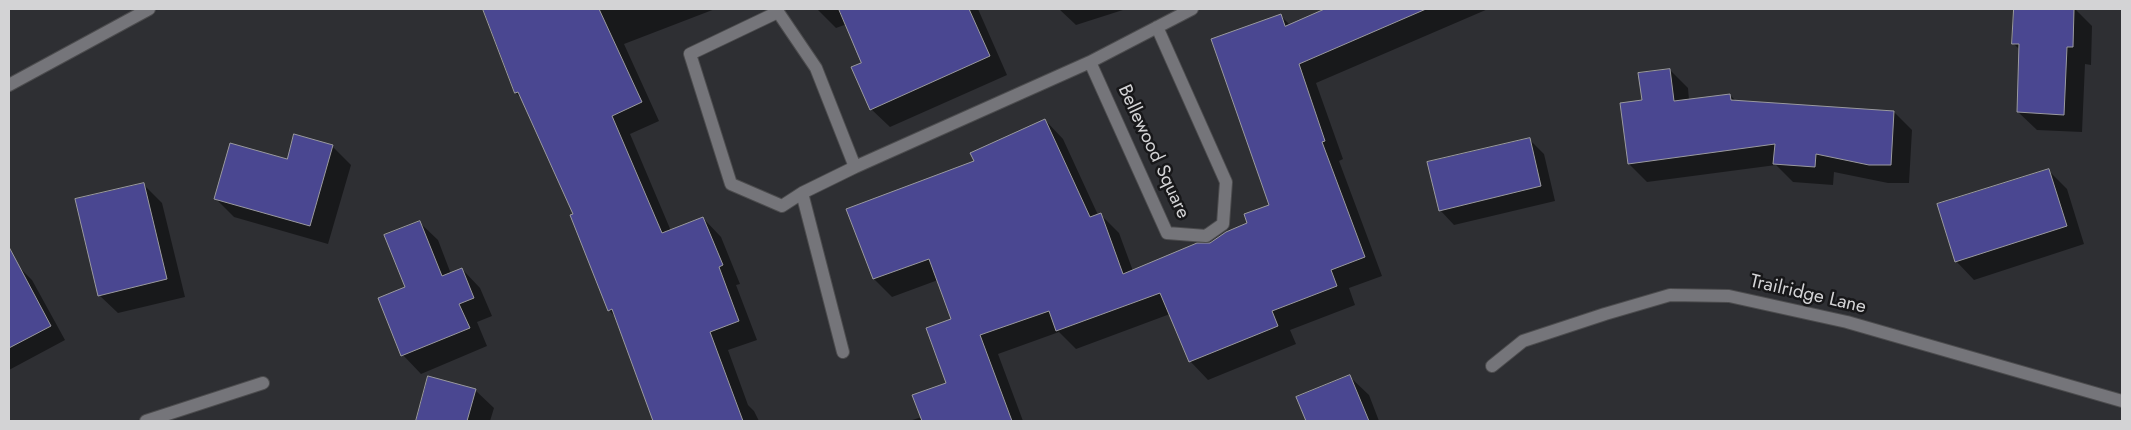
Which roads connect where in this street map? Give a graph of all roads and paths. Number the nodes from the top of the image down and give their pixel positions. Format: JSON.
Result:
{"nodes":[{"id":1,"x":149,"y":9,"type":"edge"},
{"id":2,"x":1192,"y":9,"type":"edge"},
{"id":3,"x":1157,"y":27,"type":"junction"},
{"id":4,"x":1090,"y":62,"type":"junction"},
{"id":5,"x":9,"y":85,"type":"edge"},
{"id":6,"x":855,"y":167,"type":"junction"},
{"id":7,"x":802,"y":193,"type":"junction"},
{"id":8,"x":843,"y":352,"type":"dead end"},
{"id":9,"x":1492,"y":366,"type":"dead end"},
{"id":10,"x":262,"y":383,"type":"dead end"},
{"id":11,"x":2122,"y":401,"type":"edge"},
{"id":12,"x":146,"y":421,"type":"edge"}],
"edges":[{"from":1,"to":5,"type":"street"},
{"from":2,"to":3,"type":"street"},
{"from":3,"to":4,"type":"street"},
{"from":3,"to":4,"type":"street","name":"Bellewood Square"},
{"from":4,"to":6,"type":"street"},
{"from":6,"to":7,"type":"street"},
{"from":6,"to":7,"type":"street"},
{"from":7,"to":8,"type":"street"},
{"from":9,"to":11,"type":"street","name":"Trailridge Lane"},
{"from":10,"to":12,"type":"street"}]}
